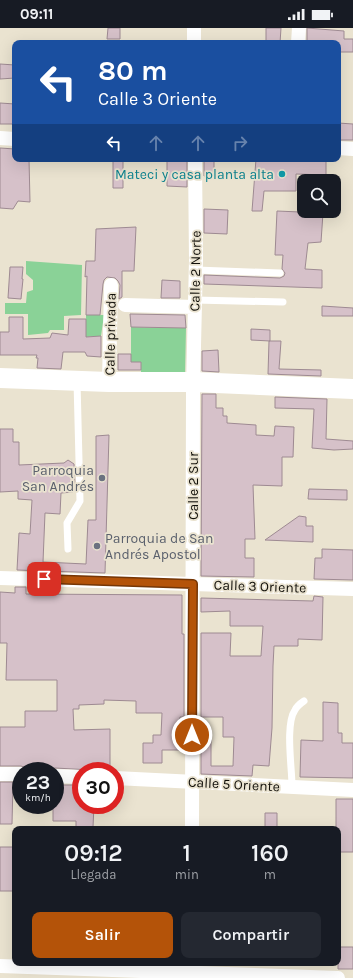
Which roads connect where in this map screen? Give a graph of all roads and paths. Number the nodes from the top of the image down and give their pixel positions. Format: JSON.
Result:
{"nodes":[{"id":1,"x":194,"y":28,"type":"edge"},
{"id":2,"x":299,"y":28,"type":"edge"},
{"id":3,"x":194,"y":40,"type":"edge"},
{"id":4,"x":298,"y":40,"type":"edge"},
{"id":5,"x":0,"y":138,"type":"edge"},
{"id":6,"x":12,"y":138,"type":"edge"},
{"id":7,"x":341,"y":148,"type":"edge"},
{"id":8,"x":353,"y":149,"type":"edge"},
{"id":9,"x":195,"y":162,"type":"edge"},
{"id":10,"x":196,"y":270,"type":"junction"},
{"id":11,"x":280,"y":274,"type":"dead end"},
{"id":12,"x":111,"y":285,"type":"dead end"},
{"id":13,"x":283,"y":302,"type":"dead end"},
{"id":14,"x":195,"y":304,"type":"junction"},
{"id":15,"x":125,"y":305,"type":"dead end"},
{"id":16,"x":0,"y":378,"type":"edge"},
{"id":17,"x":77,"y":381,"type":"junction"},
{"id":18,"x":109,"y":382,"type":"junction"},
{"id":19,"x":193,"y":382,"type":"junction"},
{"id":20,"x":353,"y":389,"type":"edge"},
{"id":21,"x":68,"y":549,"type":"dead end"},
{"id":22,"x":0,"y":578,"type":"edge"},
{"id":23,"x":193,"y":584,"type":"junction"},
{"id":24,"x":353,"y":589,"type":"edge"},
{"id":25,"x":304,"y":701,"type":"dead end"},
{"id":26,"x":0,"y":774,"type":"edge"},
{"id":27,"x":12,"y":774,"type":"edge"},
{"id":28,"x":124,"y":778,"type":"edge"},
{"id":29,"x":192,"y":781,"type":"junction"},
{"id":30,"x":292,"y":786,"type":"junction"},
{"id":31,"x":353,"y":790,"type":"edge"},
{"id":32,"x":192,"y":826,"type":"edge"},
{"id":33,"x":0,"y":966,"type":"edge"},
{"id":34,"x":192,"y":971,"type":"edge"},
{"id":35,"x":338,"y":978,"type":"edge"}],
"edges":[{"from":1,"to":3,"type":"street"},
{"from":2,"to":4,"type":"street"},
{"from":5,"to":6,"type":"street"},
{"from":7,"to":8,"type":"street"},
{"from":9,"to":10,"type":"street","name":"Calle 2 Norte"},
{"from":10,"to":11,"type":"lane"},
{"from":10,"to":14,"type":"street","name":"Calle 2 Norte"},
{"from":12,"to":18,"type":"street","name":"Calle privada"},
{"from":13,"to":14,"type":"lane"},
{"from":14,"to":15,"type":"street","name":"Calle privada"},
{"from":14,"to":19,"type":"street","name":"Calle 2 Norte"},
{"from":16,"to":17,"type":"main road"},
{"from":17,"to":18,"type":"main road"},
{"from":17,"to":21,"type":"lane"},
{"from":18,"to":19,"type":"main road"},
{"from":19,"to":20,"type":"main road"},
{"from":19,"to":23,"type":"street","name":"Calle 2 Sur"},
{"from":22,"to":23,"type":"street","name":"Calle 3 Oriente"},
{"from":23,"to":24,"type":"street","name":"Calle 3 Oriente"},
{"from":23,"to":29,"type":"street","name":"Calle 2 Sur"},
{"from":25,"to":30,"type":"lane"},
{"from":26,"to":27,"type":"street"},
{"from":28,"to":29,"type":"street","name":"Calle 5 Oriente"},
{"from":29,"to":30,"type":"street","name":"Calle 5 Oriente"},
{"from":29,"to":32,"type":"street","name":"Calle 2 Sur"},
{"from":30,"to":31,"type":"street","name":"Calle 5 Oriente"},
{"from":33,"to":34,"type":"street"},
{"from":34,"to":35,"type":"street"}]}
